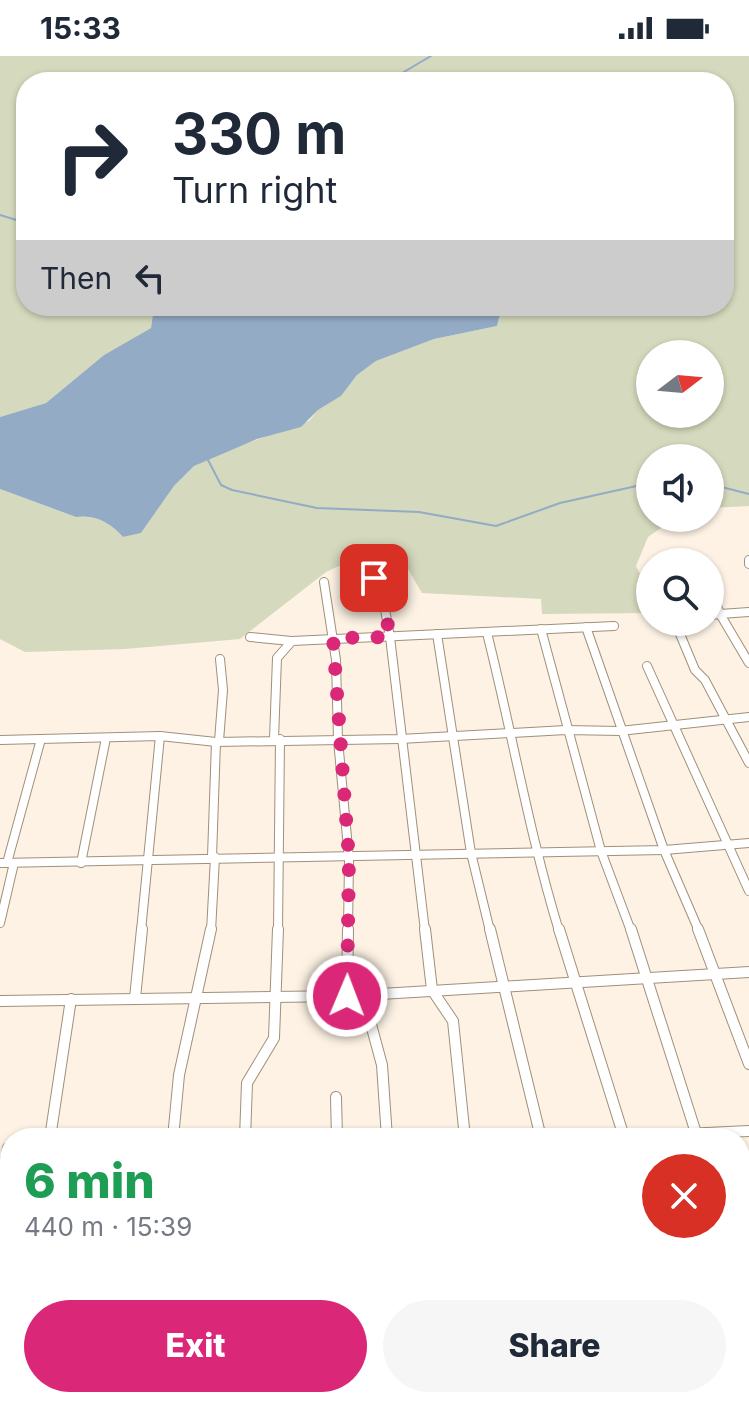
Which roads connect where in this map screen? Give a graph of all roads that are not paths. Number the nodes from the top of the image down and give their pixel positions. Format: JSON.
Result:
{"nodes":[{"id":1,"x":374,"y":578,"type":"dead end"},
{"id":2,"x":324,"y":582,"type":"dead end"},
{"id":3,"x":749,"y":612,"type":"edge"},
{"id":4,"x":724,"y":613,"type":"edge"},
{"id":5,"x":614,"y":626,"type":"dead end"},
{"id":6,"x":586,"y":627,"type":"junction"},
{"id":7,"x":724,"y":627,"type":"edge"},
{"id":8,"x":541,"y":629,"type":"junction"},
{"id":9,"x":487,"y":633,"type":"junction"},
{"id":10,"x":437,"y":634,"type":"junction"},
{"id":11,"x":682,"y":636,"type":"edge"},
{"id":12,"x":250,"y":637,"type":"dead end"},
{"id":13,"x":390,"y":637,"type":"junction"},
{"id":14,"x":333,"y":638,"type":"junction"},
{"id":15,"x":292,"y":641,"type":"junction"},
{"id":16,"x":220,"y":659,"type":"dead end"},
{"id":17,"x":749,"y":663,"type":"edge"},
{"id":18,"x":647,"y":666,"type":"dead end"},
{"id":19,"x":749,"y":717,"type":"edge"},
{"id":20,"x":722,"y":718,"type":"junction"},
{"id":21,"x":672,"y":724,"type":"junction"},
{"id":22,"x":566,"y":730,"type":"junction"},
{"id":23,"x":620,"y":731,"type":"junction"},
{"id":24,"x":512,"y":732,"type":"junction"},
{"id":25,"x":452,"y":735,"type":"junction"},
{"id":26,"x":160,"y":736,"type":"junction"},
{"id":27,"x":106,"y":738,"type":"junction"},
{"id":28,"x":41,"y":739,"type":"junction"},
{"id":29,"x":277,"y":739,"type":"junction"},
{"id":30,"x":400,"y":739,"type":"junction"},
{"id":31,"x":0,"y":740,"type":"edge"},
{"id":32,"x":338,"y":740,"type":"junction"},
{"id":33,"x":218,"y":741,"type":"junction"},
{"id":34,"x":749,"y":763,"type":"edge"},
{"id":35,"x":749,"y":843,"type":"edge"},
{"id":36,"x":729,"y":845,"type":"junction"},
{"id":37,"x":664,"y":850,"type":"junction"},
{"id":38,"x":601,"y":851,"type":"junction"},
{"id":39,"x":471,"y":853,"type":"junction"},
{"id":40,"x":535,"y":853,"type":"junction"},
{"id":41,"x":281,"y":855,"type":"junction"},
{"id":42,"x":414,"y":856,"type":"junction"},
{"id":43,"x":214,"y":857,"type":"junction"},
{"id":44,"x":147,"y":858,"type":"junction"},
{"id":45,"x":349,"y":859,"type":"junction"},
{"id":46,"x":7,"y":863,"type":"edge"},
{"id":47,"x":81,"y":863,"type":"junction"},
{"id":48,"x":749,"y":891,"type":"edge"},
{"id":49,"x":0,"y":923,"type":"edge"},
{"id":50,"x":749,"y":972,"type":"edge"},
{"id":51,"x":718,"y":974,"type":"junction"},
{"id":52,"x":649,"y":978,"type":"junction"},
{"id":53,"x":578,"y":982,"type":"junction"},
{"id":54,"x":506,"y":986,"type":"junction"},
{"id":55,"x":432,"y":990,"type":"junction"},
{"id":56,"x":363,"y":995,"type":"junction"},
{"id":57,"x":347,"y":996,"type":"junction"},
{"id":58,"x":278,"y":997,"type":"junction"},
{"id":59,"x":135,"y":998,"type":"junction"},
{"id":60,"x":200,"y":998,"type":"junction"},
{"id":61,"x":71,"y":999,"type":"junction"},
{"id":62,"x":0,"y":1001,"type":"edge"},
{"id":63,"x":749,"y":1064,"type":"edge"},
{"id":64,"x":336,"y":1097,"type":"dead end"},
{"id":65,"x":52,"y":1128,"type":"edge"},
{"id":66,"x":174,"y":1128,"type":"edge"},
{"id":67,"x":245,"y":1128,"type":"edge"},
{"id":68,"x":337,"y":1128,"type":"edge"},
{"id":69,"x":387,"y":1128,"type":"edge"},
{"id":70,"x":464,"y":1128,"type":"edge"},
{"id":71,"x":539,"y":1128,"type":"edge"},
{"id":72,"x":621,"y":1128,"type":"edge"},
{"id":73,"x":694,"y":1128,"type":"edge"}],
"edges":[{"from":1,"to":13,"type":"street"},
{"from":2,"to":14,"type":"street"},
{"from":3,"to":4,"type":"street"},
{"from":5,"to":6,"type":"street"},
{"from":6,"to":8,"type":"street"},
{"from":6,"to":23,"type":"street"},
{"from":7,"to":17,"type":"street"},
{"from":8,"to":9,"type":"street"},
{"from":8,"to":22,"type":"street"},
{"from":9,"to":10,"type":"street"},
{"from":9,"to":24,"type":"street"},
{"from":10,"to":13,"type":"street"},
{"from":10,"to":25,"type":"street"},
{"from":11,"to":20,"type":"street"},
{"from":12,"to":15,"type":"street"},
{"from":13,"to":14,"type":"street"},
{"from":13,"to":30,"type":"street"},
{"from":14,"to":15,"type":"street"},
{"from":14,"to":32,"type":"street"},
{"from":15,"to":29,"type":"street"},
{"from":16,"to":33,"type":"street"},
{"from":18,"to":21,"type":"street"},
{"from":19,"to":20,"type":"street"},
{"from":20,"to":21,"type":"street"},
{"from":20,"to":34,"type":"street"},
{"from":21,"to":23,"type":"street"},
{"from":21,"to":36,"type":"street"},
{"from":22,"to":23,"type":"street"},
{"from":22,"to":24,"type":"street"},
{"from":22,"to":38,"type":"street"},
{"from":23,"to":37,"type":"street"},
{"from":24,"to":25,"type":"street"},
{"from":24,"to":40,"type":"street"},
{"from":25,"to":30,"type":"street"},
{"from":25,"to":39,"type":"street"},
{"from":26,"to":27,"type":"street"},
{"from":26,"to":33,"type":"street"},
{"from":26,"to":44,"type":"street"},
{"from":27,"to":28,"type":"street"},
{"from":27,"to":47,"type":"street"},
{"from":28,"to":31,"type":"street"},
{"from":28,"to":46,"type":"street"},
{"from":29,"to":32,"type":"street"},
{"from":29,"to":33,"type":"street"},
{"from":29,"to":41,"type":"street"},
{"from":30,"to":32,"type":"street"},
{"from":30,"to":42,"type":"street"},
{"from":32,"to":45,"type":"street"},
{"from":33,"to":43,"type":"street"},
{"from":35,"to":36,"type":"street"},
{"from":36,"to":37,"type":"street"},
{"from":36,"to":48,"type":"street"},
{"from":37,"to":38,"type":"street"},
{"from":37,"to":51,"type":"street"},
{"from":38,"to":40,"type":"street"},
{"from":38,"to":52,"type":"street"},
{"from":39,"to":40,"type":"street"},
{"from":39,"to":42,"type":"street"},
{"from":39,"to":54,"type":"street"},
{"from":40,"to":53,"type":"street"},
{"from":41,"to":43,"type":"street"},
{"from":41,"to":45,"type":"street"},
{"from":41,"to":58,"type":"street"},
{"from":42,"to":45,"type":"street"},
{"from":42,"to":55,"type":"street"},
{"from":43,"to":44,"type":"street"},
{"from":43,"to":60,"type":"street"},
{"from":44,"to":47,"type":"street"},
{"from":44,"to":59,"type":"street"},
{"from":45,"to":57,"type":"street"},
{"from":46,"to":47,"type":"street"},
{"from":46,"to":49,"type":"street"},
{"from":50,"to":51,"type":"street"},
{"from":51,"to":52,"type":"street"},
{"from":51,"to":63,"type":"street"},
{"from":52,"to":53,"type":"street"},
{"from":52,"to":73,"type":"street"},
{"from":53,"to":54,"type":"street"},
{"from":53,"to":72,"type":"street"},
{"from":54,"to":55,"type":"street"},
{"from":54,"to":71,"type":"street"},
{"from":55,"to":56,"type":"street"},
{"from":55,"to":70,"type":"street"},
{"from":56,"to":57,"type":"street"},
{"from":56,"to":69,"type":"street"},
{"from":57,"to":58,"type":"street"},
{"from":58,"to":60,"type":"street"},
{"from":58,"to":67,"type":"street"},
{"from":59,"to":60,"type":"street"},
{"from":59,"to":61,"type":"street"},
{"from":60,"to":66,"type":"street"},
{"from":61,"to":62,"type":"street"},
{"from":61,"to":65,"type":"street"},
{"from":64,"to":68,"type":"street"}]}
